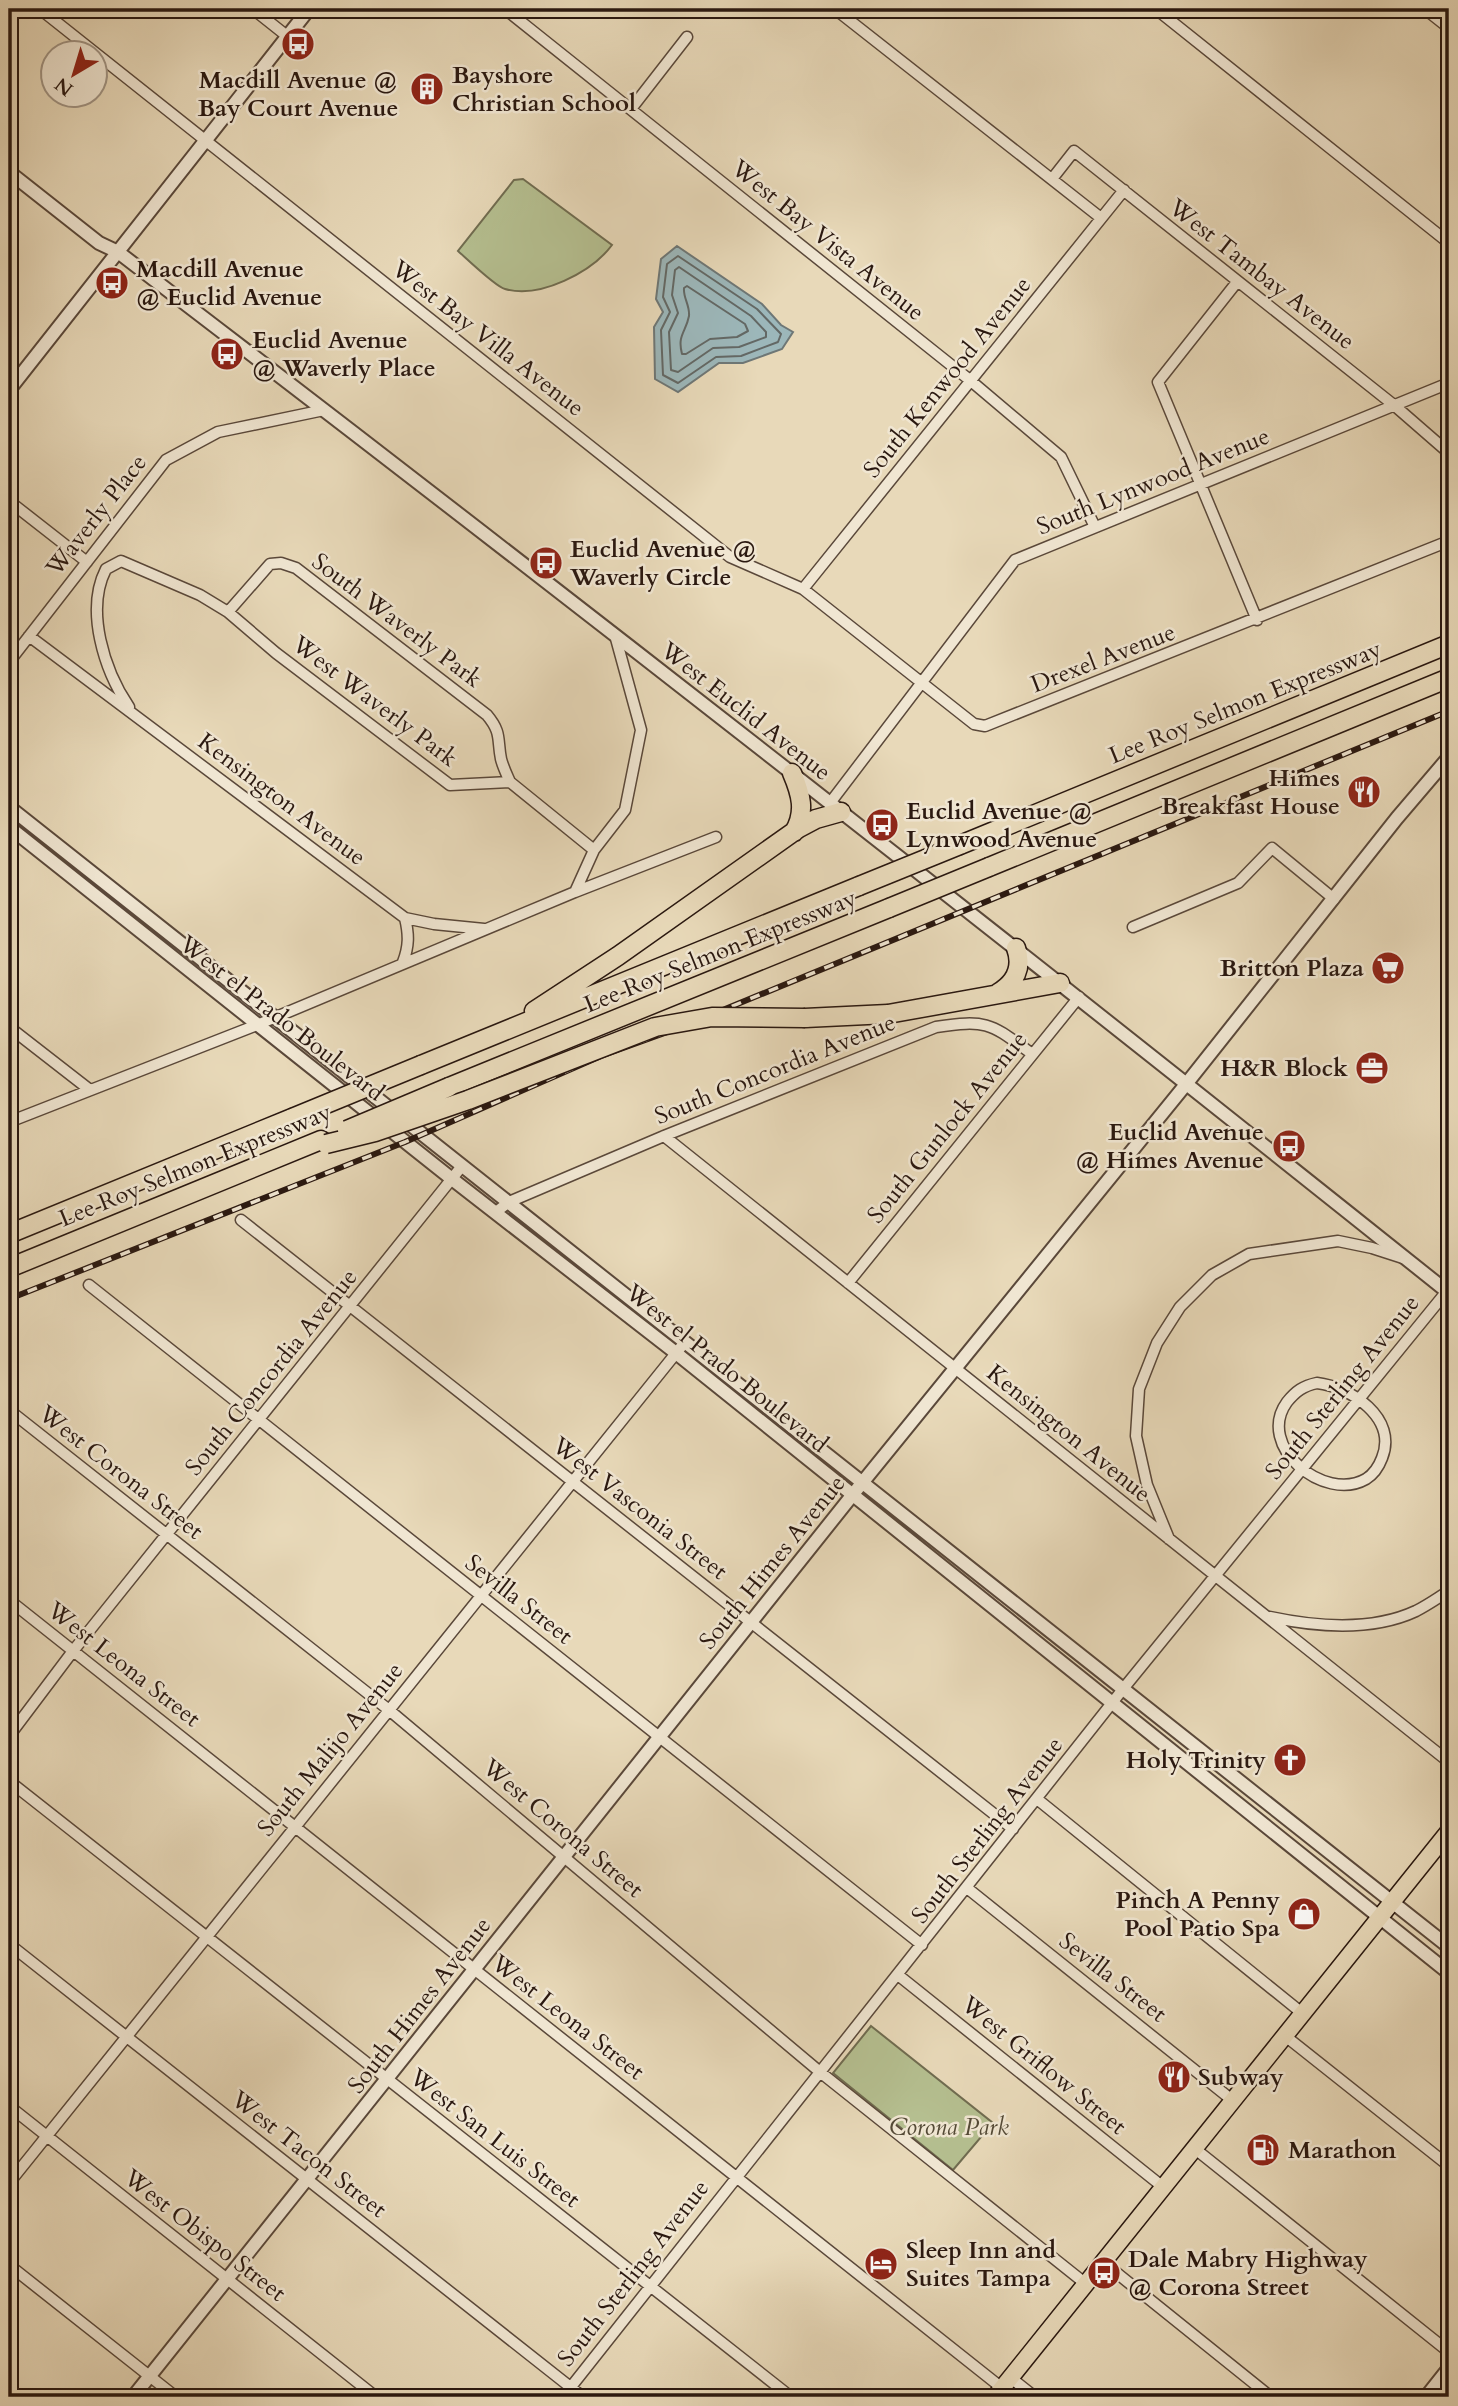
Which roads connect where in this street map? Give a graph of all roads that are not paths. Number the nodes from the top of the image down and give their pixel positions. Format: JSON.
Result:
{"nodes":[{"id":1,"x":40,"y":9,"type":"edge"},
{"id":2,"x":253,"y":9,"type":"edge"},
{"id":3,"x":309,"y":9,"type":"edge"},
{"id":4,"x":505,"y":9,"type":"edge"},
{"id":5,"x":835,"y":9,"type":"edge"},
{"id":6,"x":1156,"y":9,"type":"edge"},
{"id":7,"x":1425,"y":9,"type":"edge"},
{"id":8,"x":1449,"y":28,"type":"edge"},
{"id":9,"x":287,"y":36,"type":"junction"},
{"id":10,"x":687,"y":37,"type":"dead end"},
{"id":11,"x":631,"y":109,"type":"junction"},
{"id":12,"x":205,"y":140,"type":"junction"},
{"id":13,"x":9,"y":172,"type":"edge"},
{"id":14,"x":1052,"y":179,"type":"junction"},
{"id":15,"x":1124,"y":191,"type":"junction"},
{"id":16,"x":1101,"y":218,"type":"junction"},
{"id":17,"x":1449,"y":243,"type":"edge"},
{"id":18,"x":118,"y":252,"type":"junction"},
{"id":19,"x":1237,"y":282,"type":"junction"},
{"id":20,"x":971,"y":381,"type":"junction"},
{"id":21,"x":1449,"y":383,"type":"edge"},
{"id":22,"x":9,"y":390,"type":"edge"},
{"id":23,"x":1395,"y":406,"type":"junction"},
{"id":24,"x":324,"y":410,"type":"junction"},
{"id":25,"x":1449,"y":453,"type":"edge"},
{"id":26,"x":1202,"y":484,"type":"junction"},
{"id":27,"x":9,"y":500,"type":"edge"},
{"id":28,"x":1095,"y":527,"type":"junction"},
{"id":29,"x":1449,"y":541,"type":"edge"},
{"id":30,"x":89,"y":559,"type":"junction"},
{"id":31,"x":106,"y":569,"type":"junction"},
{"id":32,"x":803,"y":589,"type":"junction"},
{"id":33,"x":228,"y":612,"type":"junction"},
{"id":34,"x":1258,"y":620,"type":"junction"},
{"id":35,"x":615,"y":635,"type":"junction"},
{"id":36,"x":29,"y":636,"type":"junction"},
{"id":37,"x":1449,"y":644,"type":"edge"},
{"id":38,"x":9,"y":662,"type":"edge"},
{"id":39,"x":1449,"y":678,"type":"edge"},
{"id":40,"x":920,"y":682,"type":"junction"},
{"id":41,"x":134,"y":714,"type":"junction"},
{"id":42,"x":1449,"y":757,"type":"edge"},
{"id":43,"x":792,"y":773,"type":"junction"},
{"id":44,"x":510,"y":782,"type":"junction"},
{"id":45,"x":9,"y":807,"type":"edge"},
{"id":46,"x":836,"y":807,"type":"junction"},
{"id":47,"x":9,"y":827,"type":"edge"},
{"id":48,"x":794,"y":832,"type":"junction"},
{"id":49,"x":716,"y":837,"type":"dead end"},
{"id":50,"x":594,"y":850,"type":"junction"},
{"id":51,"x":105,"y":885,"type":"junction"},
{"id":52,"x":575,"y":892,"type":"junction"},
{"id":53,"x":96,"y":897,"type":"junction"},
{"id":54,"x":1334,"y":899,"type":"junction"},
{"id":55,"x":405,"y":918,"type":"junction"},
{"id":56,"x":1133,"y":927,"type":"dead end"},
{"id":57,"x":488,"y":929,"type":"junction"},
{"id":58,"x":1016,"y":948,"type":"junction"},
{"id":59,"x":403,"y":962,"type":"junction"},
{"id":60,"x":1060,"y":983,"type":"junction"},
{"id":61,"x":998,"y":993,"type":"junction"},
{"id":62,"x":1079,"y":997,"type":"junction"},
{"id":63,"x":275,"y":1017,"type":"junction"},
{"id":64,"x":257,"y":1025,"type":"junction"},
{"id":65,"x":9,"y":1027,"type":"edge"},
{"id":66,"x":500,"y":1033,"type":"junction"},
{"id":67,"x":1032,"y":1054,"type":"junction"},
{"id":68,"x":1187,"y":1083,"type":"junction"},
{"id":69,"x":90,"y":1090,"type":"junction"},
{"id":70,"x":9,"y":1122,"type":"edge"},
{"id":71,"x":664,"y":1136,"type":"junction"},
{"id":72,"x":319,"y":1143,"type":"junction"},
{"id":73,"x":462,"y":1166,"type":"junction"},
{"id":74,"x":452,"y":1179,"type":"junction"},
{"id":75,"x":509,"y":1202,"type":"junction"},
{"id":76,"x":496,"y":1212,"type":"junction"},
{"id":77,"x":241,"y":1220,"type":"dead end"},
{"id":78,"x":9,"y":1234,"type":"edge"},
{"id":79,"x":1408,"y":1260,"type":"junction"},
{"id":80,"x":9,"y":1268,"type":"edge"},
{"id":81,"x":848,"y":1283,"type":"junction"},
{"id":82,"x":89,"y":1285,"type":"dead end"},
{"id":83,"x":1448,"y":1292,"type":"edge"},
{"id":84,"x":350,"y":1307,"type":"junction"},
{"id":85,"x":685,"y":1342,"type":"junction"},
{"id":86,"x":676,"y":1353,"type":"junction"},
{"id":87,"x":955,"y":1368,"type":"junction"},
{"id":88,"x":1359,"y":1400,"type":"junction"},
{"id":89,"x":9,"y":1410,"type":"edge"},
{"id":90,"x":259,"y":1420,"type":"junction"},
{"id":91,"x":1303,"y":1470,"type":"junction"},
{"id":92,"x":573,"y":1482,"type":"junction"},
{"id":93,"x":862,"y":1483,"type":"junction"},
{"id":94,"x":852,"y":1495,"type":"junction"},
{"id":95,"x":167,"y":1534,"type":"junction"},
{"id":96,"x":1170,"y":1539,"type":"junction"},
{"id":97,"x":1216,"y":1577,"type":"junction"},
{"id":98,"x":988,"y":1583,"type":"junction"},
{"id":99,"x":1449,"y":1591,"type":"edge"},
{"id":100,"x":481,"y":1595,"type":"junction"},
{"id":101,"x":979,"y":1595,"type":"junction"},
{"id":102,"x":9,"y":1600,"type":"edge"},
{"id":103,"x":1266,"y":1616,"type":"junction"},
{"id":104,"x":751,"y":1622,"type":"junction"},
{"id":105,"x":73,"y":1651,"type":"junction"},
{"id":106,"x":1124,"y":1689,"type":"junction"},
{"id":107,"x":1113,"y":1703,"type":"junction"},
{"id":108,"x":389,"y":1710,"type":"junction"},
{"id":109,"x":9,"y":1736,"type":"edge"},
{"id":110,"x":660,"y":1737,"type":"junction"},
{"id":111,"x":1449,"y":1762,"type":"edge"},
{"id":112,"x":1225,"y":1770,"type":"junction"},
{"id":113,"x":9,"y":1781,"type":"edge"},
{"id":114,"x":1215,"y":1783,"type":"junction"},
{"id":115,"x":1037,"y":1799,"type":"junction"},
{"id":116,"x":295,"y":1827,"type":"junction"},
{"id":117,"x":1013,"y":1829,"type":"junction"},
{"id":118,"x":1449,"y":1831,"type":"edge"},
{"id":119,"x":564,"y":1857,"type":"junction"},
{"id":120,"x":967,"y":1888,"type":"junction"},
{"id":121,"x":1393,"y":1902,"type":"junction"},
{"id":122,"x":1379,"y":1918,"type":"junction"},
{"id":123,"x":207,"y":1937,"type":"junction"},
{"id":124,"x":9,"y":1944,"type":"edge"},
{"id":125,"x":922,"y":1945,"type":"junction"},
{"id":126,"x":1449,"y":1947,"type":"edge"},
{"id":127,"x":474,"y":1969,"type":"junction"},
{"id":128,"x":1449,"y":1973,"type":"edge"},
{"id":129,"x":898,"y":1975,"type":"junction"},
{"id":130,"x":1302,"y":2013,"type":"junction"},
{"id":131,"x":1284,"y":2035,"type":"junction"},
{"id":132,"x":127,"y":2038,"type":"junction"},
{"id":133,"x":820,"y":2072,"type":"junction"},
{"id":134,"x":387,"y":2079,"type":"junction"},
{"id":135,"x":1233,"y":2100,"type":"junction"},
{"id":136,"x":9,"y":2106,"type":"edge"},
{"id":137,"x":46,"y":2136,"type":"junction"},
{"id":138,"x":1194,"y":2148,"type":"junction"},
{"id":139,"x":1449,"y":2166,"type":"edge"},
{"id":140,"x":736,"y":2177,"type":"junction"},
{"id":141,"x":307,"y":2179,"type":"junction"},
{"id":142,"x":9,"y":2183,"type":"edge"},
{"id":143,"x":1163,"y":2187,"type":"junction"},
{"id":144,"x":1103,"y":2262,"type":"junction"},
{"id":145,"x":9,"y":2265,"type":"edge"},
{"id":146,"x":227,"y":2280,"type":"junction"},
{"id":147,"x":1086,"y":2284,"type":"junction"},
{"id":148,"x":650,"y":2287,"type":"junction"},
{"id":149,"x":1449,"y":2352,"type":"edge"},
{"id":150,"x":1449,"y":2368,"type":"edge"},
{"id":151,"x":149,"y":2376,"type":"junction"},
{"id":152,"x":571,"y":2387,"type":"junction"},
{"id":153,"x":1002,"y":2388,"type":"edge"},
{"id":154,"x":133,"y":2397,"type":"edge"},
{"id":155,"x":176,"y":2397,"type":"edge"},
{"id":156,"x":376,"y":2397,"type":"edge"},
{"id":157,"x":563,"y":2397,"type":"edge"},
{"id":158,"x":583,"y":2397,"type":"edge"},
{"id":159,"x":791,"y":2397,"type":"edge"},
{"id":160,"x":1035,"y":2397,"type":"edge"},
{"id":161,"x":1270,"y":2397,"type":"edge"},
{"id":162,"x":1426,"y":2397,"type":"edge"}],
"edges":[{"from":1,"to":12,"type":"street","name":"West Bay Villa Avenue"},
{"from":2,"to":9,"type":"street"},
{"from":3,"to":9,"type":"street"},
{"from":4,"to":11,"type":"street","name":"West Bay Vista Avenue"},
{"from":5,"to":14,"type":"street"},
{"from":6,"to":17,"type":"street"},
{"from":7,"to":8,"type":"street"},
{"from":9,"to":12,"type":"street"},
{"from":10,"to":11,"type":"street"},
{"from":11,"to":20,"type":"street","name":"West Bay Vista Avenue"},
{"from":12,"to":18,"type":"street"},
{"from":12,"to":32,"type":"street","name":"West Bay Villa Avenue"},
{"from":13,"to":18,"type":"street","name":"West Euclid Avenue"},
{"from":14,"to":15,"type":"street","name":"West Tambay Avenue"},
{"from":14,"to":16,"type":"street"},
{"from":15,"to":16,"type":"street","name":"South Kenwood Avenue"},
{"from":15,"to":19,"type":"street","name":"West Tambay Avenue"},
{"from":16,"to":20,"type":"street","name":"South Kenwood Avenue"},
{"from":18,"to":22,"type":"street"},
{"from":18,"to":24,"type":"street","name":"West Euclid Avenue"},
{"from":19,"to":23,"type":"street","name":"West Tambay Avenue"},
{"from":19,"to":26,"type":"street"},
{"from":20,"to":28,"type":"street","name":"West Bay Vista Avenue"},
{"from":20,"to":32,"type":"street","name":"South Kenwood Avenue"},
{"from":21,"to":23,"type":"street","name":"South Lynwood Avenue"},
{"from":23,"to":25,"type":"street","name":"West Tambay Avenue"},
{"from":23,"to":26,"type":"street","name":"South Lynwood Avenue"},
{"from":24,"to":30,"type":"street","name":"Waverly Place"},
{"from":24,"to":35,"type":"street","name":"West Euclid Avenue"},
{"from":26,"to":28,"type":"street","name":"South Lynwood Avenue"},
{"from":26,"to":34,"type":"street"},
{"from":27,"to":30,"type":"street"},
{"from":28,"to":40,"type":"street","name":"South Lynwood Avenue"},
{"from":29,"to":34,"type":"street","name":"Drexel Avenue"},
{"from":30,"to":31,"type":"street"},
{"from":30,"to":36,"type":"street","name":"Waverly Place"},
{"from":31,"to":33,"type":"street","name":"West Waverly Park"},
{"from":31,"to":41,"type":"street","name":"Kensington Avenue"},
{"from":32,"to":40,"type":"street","name":"West Bay Villa Avenue"},
{"from":33,"to":44,"type":"street","name":"West Waverly Park"},
{"from":33,"to":44,"type":"street","name":"South Waverly Park"},
{"from":34,"to":40,"type":"street","name":"Drexel Avenue"},
{"from":35,"to":43,"type":"street","name":"West Euclid Avenue"},
{"from":35,"to":50,"type":"street"},
{"from":36,"to":38,"type":"street","name":"Waverly Place"},
{"from":36,"to":41,"type":"street","name":"Kensington Avenue"},
{"from":37,"to":66,"type":"highway","name":"Lee Roy Selmon Expressway","bridge":true},
{"from":39,"to":72,"type":"highway","name":"Lee Roy Selmon Expressway","bridge":true},
{"from":40,"to":46,"type":"street"},
{"from":41,"to":55,"type":"street","name":"Kensington Avenue"},
{"from":42,"to":54,"type":"street","name":"South Himes Avenue"},
{"from":43,"to":46,"type":"street","name":"West Euclid Avenue"},
{"from":43,"to":48,"type":"highway"},
{"from":44,"to":50,"type":"street"},
{"from":45,"to":51,"type":"street","name":"West el Prado Boulevard"},
{"from":46,"to":48,"type":"highway"},
{"from":46,"to":58,"type":"street","name":"West Euclid Avenue"},
{"from":47,"to":53,"type":"street","name":"West el Prado Boulevard"},
{"from":48,"to":66,"type":"highway"},
{"from":49,"to":52,"type":"street"},
{"from":50,"to":52,"type":"street"},
{"from":51,"to":53,"type":"street"},
{"from":51,"to":63,"type":"street","name":"West el Prado Boulevard"},
{"from":52,"to":57,"type":"street"},
{"from":53,"to":64,"type":"street","name":"West el Prado Boulevard"},
{"from":54,"to":56,"type":"street"},
{"from":54,"to":68,"type":"street","name":"South Himes Avenue"},
{"from":55,"to":57,"type":"street","name":"Kensington Avenue"},
{"from":55,"to":59,"type":"street"},
{"from":57,"to":59,"type":"street"},
{"from":58,"to":60,"type":"street","name":"West Euclid Avenue"},
{"from":58,"to":61,"type":"highway"},
{"from":59,"to":63,"type":"street"},
{"from":60,"to":61,"type":"highway"},
{"from":60,"to":62,"type":"street","name":"West Euclid Avenue"},
{"from":61,"to":72,"type":"highway","bridge":true},
{"from":62,"to":67,"type":"street","name":"South Gunlock Avenue"},
{"from":62,"to":68,"type":"street","name":"West Euclid Avenue"},
{"from":63,"to":64,"type":"street"},
{"from":63,"to":73,"type":"street","name":"West el Prado Boulevard"},
{"from":64,"to":69,"type":"street"},
{"from":64,"to":74,"type":"street","name":"West el Prado Boulevard"},
{"from":65,"to":69,"type":"street"},
{"from":66,"to":78,"type":"highway","name":"Lee Roy Selmon Expressway","bridge":true},
{"from":67,"to":71,"type":"street","name":"South Concordia Avenue"},
{"from":67,"to":81,"type":"street","name":"South Gunlock Avenue"},
{"from":68,"to":79,"type":"street","name":"West Euclid Avenue"},
{"from":68,"to":87,"type":"street","name":"South Himes Avenue"},
{"from":69,"to":70,"type":"street"},
{"from":71,"to":75,"type":"street","name":"South Concordia Avenue"},
{"from":71,"to":81,"type":"street","name":"Kensington Avenue"},
{"from":72,"to":80,"type":"highway","name":"Lee Roy Selmon Expressway"},
{"from":73,"to":74,"type":"street","name":"South Concordia Avenue"},
{"from":73,"to":75,"type":"street","name":"West el Prado Boulevard"},
{"from":74,"to":76,"type":"street","name":"West el Prado Boulevard"},
{"from":74,"to":84,"type":"street","name":"South Concordia Avenue"},
{"from":75,"to":76,"type":"street","name":"South Concordia Avenue"},
{"from":75,"to":85,"type":"street","name":"West el Prado Boulevard"},
{"from":76,"to":86,"type":"street","name":"West el Prado Boulevard"},
{"from":77,"to":84,"type":"street","name":"West Vasconia Street"},
{"from":79,"to":83,"type":"street","name":"West Euclid Avenue"},
{"from":79,"to":96,"type":"street"},
{"from":81,"to":87,"type":"street","name":"Kensington Avenue"},
{"from":82,"to":90,"type":"street","name":"Sevilla Street"},
{"from":83,"to":88,"type":"street","name":"South Sterling Avenue"},
{"from":84,"to":90,"type":"street","name":"South Concordia Avenue"},
{"from":84,"to":92,"type":"street","name":"West Vasconia Street"},
{"from":85,"to":86,"type":"street","name":"South Malijo Avenue"},
{"from":85,"to":93,"type":"street","name":"West el Prado Boulevard"},
{"from":86,"to":92,"type":"street","name":"South Malijo Avenue"},
{"from":86,"to":94,"type":"street","name":"West el Prado Boulevard"},
{"from":87,"to":93,"type":"street","name":"South Himes Avenue"},
{"from":87,"to":96,"type":"street","name":"Kensington Avenue"},
{"from":88,"to":91,"type":"street","name":"South Sterling Avenue"},
{"from":88,"to":91,"type":"street"},
{"from":88,"to":91,"type":"street"},
{"from":89,"to":95,"type":"street","name":"West Corona Street"},
{"from":90,"to":95,"type":"street","name":"South Concordia Avenue"},
{"from":90,"to":100,"type":"street","name":"Sevilla Street"},
{"from":91,"to":97,"type":"street","name":"South Sterling Avenue"},
{"from":92,"to":100,"type":"street","name":"South Malijo Avenue"},
{"from":92,"to":104,"type":"street","name":"West Vasconia Street"},
{"from":93,"to":94,"type":"street","name":"South Himes Avenue"},
{"from":93,"to":98,"type":"street","name":"West el Prado Boulevard"},
{"from":94,"to":101,"type":"street","name":"West el Prado Boulevard"},
{"from":94,"to":104,"type":"street","name":"South Himes Avenue"},
{"from":95,"to":105,"type":"street","name":"South Concordia Avenue"},
{"from":95,"to":108,"type":"street","name":"West Corona Street"},
{"from":96,"to":97,"type":"street","name":"Kensington Avenue"},
{"from":97,"to":103,"type":"street","name":"Kensington Avenue"},
{"from":97,"to":106,"type":"street","name":"South Sterling Avenue"},
{"from":98,"to":101,"type":"street"},
{"from":98,"to":106,"type":"street","name":"West el Prado Boulevard"},
{"from":99,"to":103,"type":"street"},
{"from":100,"to":108,"type":"street","name":"South Malijo Avenue"},
{"from":100,"to":110,"type":"street","name":"Sevilla Street"},
{"from":101,"to":107,"type":"street","name":"West el Prado Boulevard"},
{"from":102,"to":105,"type":"street","name":"West Leona Street"},
{"from":103,"to":111,"type":"street","name":"Kensington Avenue"},
{"from":104,"to":110,"type":"street","name":"South Himes Avenue"},
{"from":104,"to":117,"type":"street","name":"West Vasconia Street"},
{"from":105,"to":109,"type":"street","name":"South Concordia Avenue"},
{"from":105,"to":116,"type":"street","name":"West Leona Street"},
{"from":106,"to":107,"type":"street","name":"South Sterling Avenue"},
{"from":106,"to":112,"type":"street","name":"West el Prado Boulevard"},
{"from":107,"to":114,"type":"street","name":"West el Prado Boulevard"},
{"from":107,"to":115,"type":"street","name":"South Sterling Avenue"},
{"from":108,"to":116,"type":"street","name":"South Malijo Avenue"},
{"from":108,"to":119,"type":"street","name":"West Corona Street"},
{"from":110,"to":119,"type":"street","name":"South Himes Avenue"},
{"from":110,"to":125,"type":"street","name":"Sevilla Street"},
{"from":112,"to":114,"type":"street"},
{"from":112,"to":121,"type":"street","name":"West el Prado Boulevard"},
{"from":113,"to":123,"type":"street","name":"West San Luis Street"},
{"from":114,"to":122,"type":"street","name":"West el Prado Boulevard"},
{"from":115,"to":117,"type":"street","name":"South Sterling Avenue"},
{"from":115,"to":130,"type":"street"},
{"from":116,"to":123,"type":"street","name":"South Malijo Avenue"},
{"from":116,"to":127,"type":"street","name":"West Leona Street"},
{"from":117,"to":120,"type":"street","name":"South Sterling Avenue"},
{"from":118,"to":121,"type":"main road"},
{"from":119,"to":127,"type":"street","name":"South Himes Avenue"},
{"from":119,"to":133,"type":"street","name":"West Corona Street"},
{"from":120,"to":125,"type":"street","name":"South Sterling Avenue"},
{"from":120,"to":135,"type":"street","name":"Sevilla Street"},
{"from":121,"to":122,"type":"main road"},
{"from":121,"to":126,"type":"street","name":"West el Prado Boulevard"},
{"from":122,"to":128,"type":"street","name":"West el Prado Boulevard"},
{"from":122,"to":130,"type":"main road"},
{"from":123,"to":132,"type":"street","name":"South Malijo Avenue"},
{"from":123,"to":134,"type":"street","name":"West San Luis Street"},
{"from":124,"to":132,"type":"street","name":"West Tacon Street"},
{"from":125,"to":129,"type":"street","name":"South Sterling Avenue"},
{"from":127,"to":134,"type":"street","name":"South Himes Avenue"},
{"from":127,"to":140,"type":"street","name":"West Leona Street"},
{"from":129,"to":133,"type":"street","name":"South Sterling Avenue"},
{"from":129,"to":143,"type":"street","name":"West Griflow Street"},
{"from":130,"to":131,"type":"main road"},
{"from":131,"to":135,"type":"main road"},
{"from":131,"to":139,"type":"street"},
{"from":132,"to":137,"type":"street","name":"South Malijo Avenue"},
{"from":132,"to":141,"type":"street","name":"West Tacon Street"},
{"from":133,"to":140,"type":"street","name":"South Sterling Avenue"},
{"from":133,"to":147,"type":"street","name":"West Corona Street"},
{"from":134,"to":141,"type":"street","name":"South Himes Avenue"},
{"from":134,"to":148,"type":"street","name":"West San Luis Street"},
{"from":135,"to":138,"type":"main road"},
{"from":136,"to":137,"type":"street","name":"West Obispo Street"},
{"from":137,"to":142,"type":"street","name":"South Malijo Avenue"},
{"from":137,"to":146,"type":"street","name":"West Obispo Street"},
{"from":138,"to":143,"type":"main road"},
{"from":138,"to":149,"type":"street"},
{"from":140,"to":148,"type":"street","name":"South Sterling Avenue"},
{"from":140,"to":153,"type":"street","name":"West Leona Street"},
{"from":141,"to":146,"type":"street","name":"South Himes Avenue"},
{"from":141,"to":152,"type":"street","name":"West Tacon Street"},
{"from":143,"to":144,"type":"main road"},
{"from":144,"to":147,"type":"main road"},
{"from":144,"to":161,"type":"street"},
{"from":145,"to":151,"type":"street"},
{"from":146,"to":151,"type":"street","name":"South Himes Avenue"},
{"from":146,"to":156,"type":"street","name":"West Obispo Street"},
{"from":147,"to":153,"type":"main road"},
{"from":148,"to":152,"type":"street","name":"South Sterling Avenue"},
{"from":148,"to":159,"type":"street","name":"West San Luis Street"},
{"from":150,"to":162,"type":"street"},
{"from":151,"to":154,"type":"street","name":"South Himes Avenue"},
{"from":151,"to":155,"type":"street"},
{"from":152,"to":157,"type":"street","name":"South Sterling Avenue"},
{"from":152,"to":158,"type":"street","name":"West Tacon Street"},
{"from":153,"to":160,"type":"street","name":"West Leona Street"}]}
